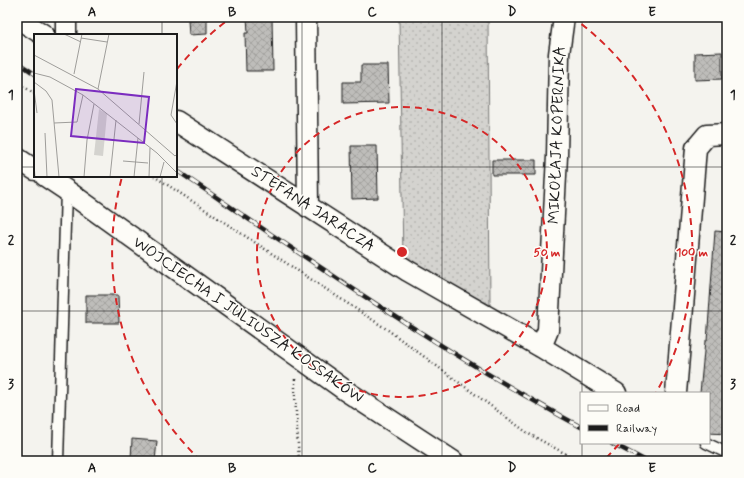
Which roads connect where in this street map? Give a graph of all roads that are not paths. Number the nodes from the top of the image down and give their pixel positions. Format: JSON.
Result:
{"nodes":[{"id":1,"x":66,"y":17,"type":"edge"},
{"id":2,"x":306,"y":17,"type":"edge"},
{"id":3,"x":564,"y":17,"type":"edge"},
{"id":4,"x":17,"y":18,"type":"edge"},
{"id":5,"x":42,"y":34,"type":"edge"},
{"id":6,"x":66,"y":34,"type":"edge"},
{"id":7,"x":177,"y":122,"type":"edge"},
{"id":8,"x":727,"y":134,"type":"edge"},
{"id":9,"x":17,"y":158,"type":"edge"},
{"id":10,"x":34,"y":169,"type":"edge"},
{"id":11,"x":46,"y":177,"type":"edge"},
{"id":12,"x":66,"y":190,"type":"junction"},
{"id":13,"x":308,"y":207,"type":"junction"},
{"id":14,"x":541,"y":347,"type":"junction"},
{"id":15,"x":614,"y":392,"type":"edge"},
{"id":16,"x":676,"y":392,"type":"edge"},
{"id":17,"x":708,"y":444,"type":"edge"},
{"id":18,"x":727,"y":453,"type":"edge"},
{"id":19,"x":58,"y":461,"type":"edge"},
{"id":20,"x":453,"y":461,"type":"edge"}],
"edges":[{"from":1,"to":6,"type":"street"},
{"from":2,"to":13,"type":"street"},
{"from":3,"to":14,"type":"street","name":"MIKOŁAJA KOPERNIKA"},
{"from":4,"to":5,"type":"street"},
{"from":7,"to":13,"type":"street","name":"STEFANA JARACZA"},
{"from":8,"to":16,"type":"street"},
{"from":9,"to":10,"type":"street"},
{"from":11,"to":12,"type":"street","name":"WOJCIECHA I JULIUSZA KOSSAKÓW"},
{"from":12,"to":19,"type":"lane"},
{"from":12,"to":20,"type":"street","name":"WOJCIECHA I JULIUSZA KOSSAKÓW"},
{"from":13,"to":14,"type":"street","name":"STEFANA JARACZA"},
{"from":14,"to":15,"type":"street","name":"STEFANA JARACZA"},
{"from":17,"to":18,"type":"lane"}]}
